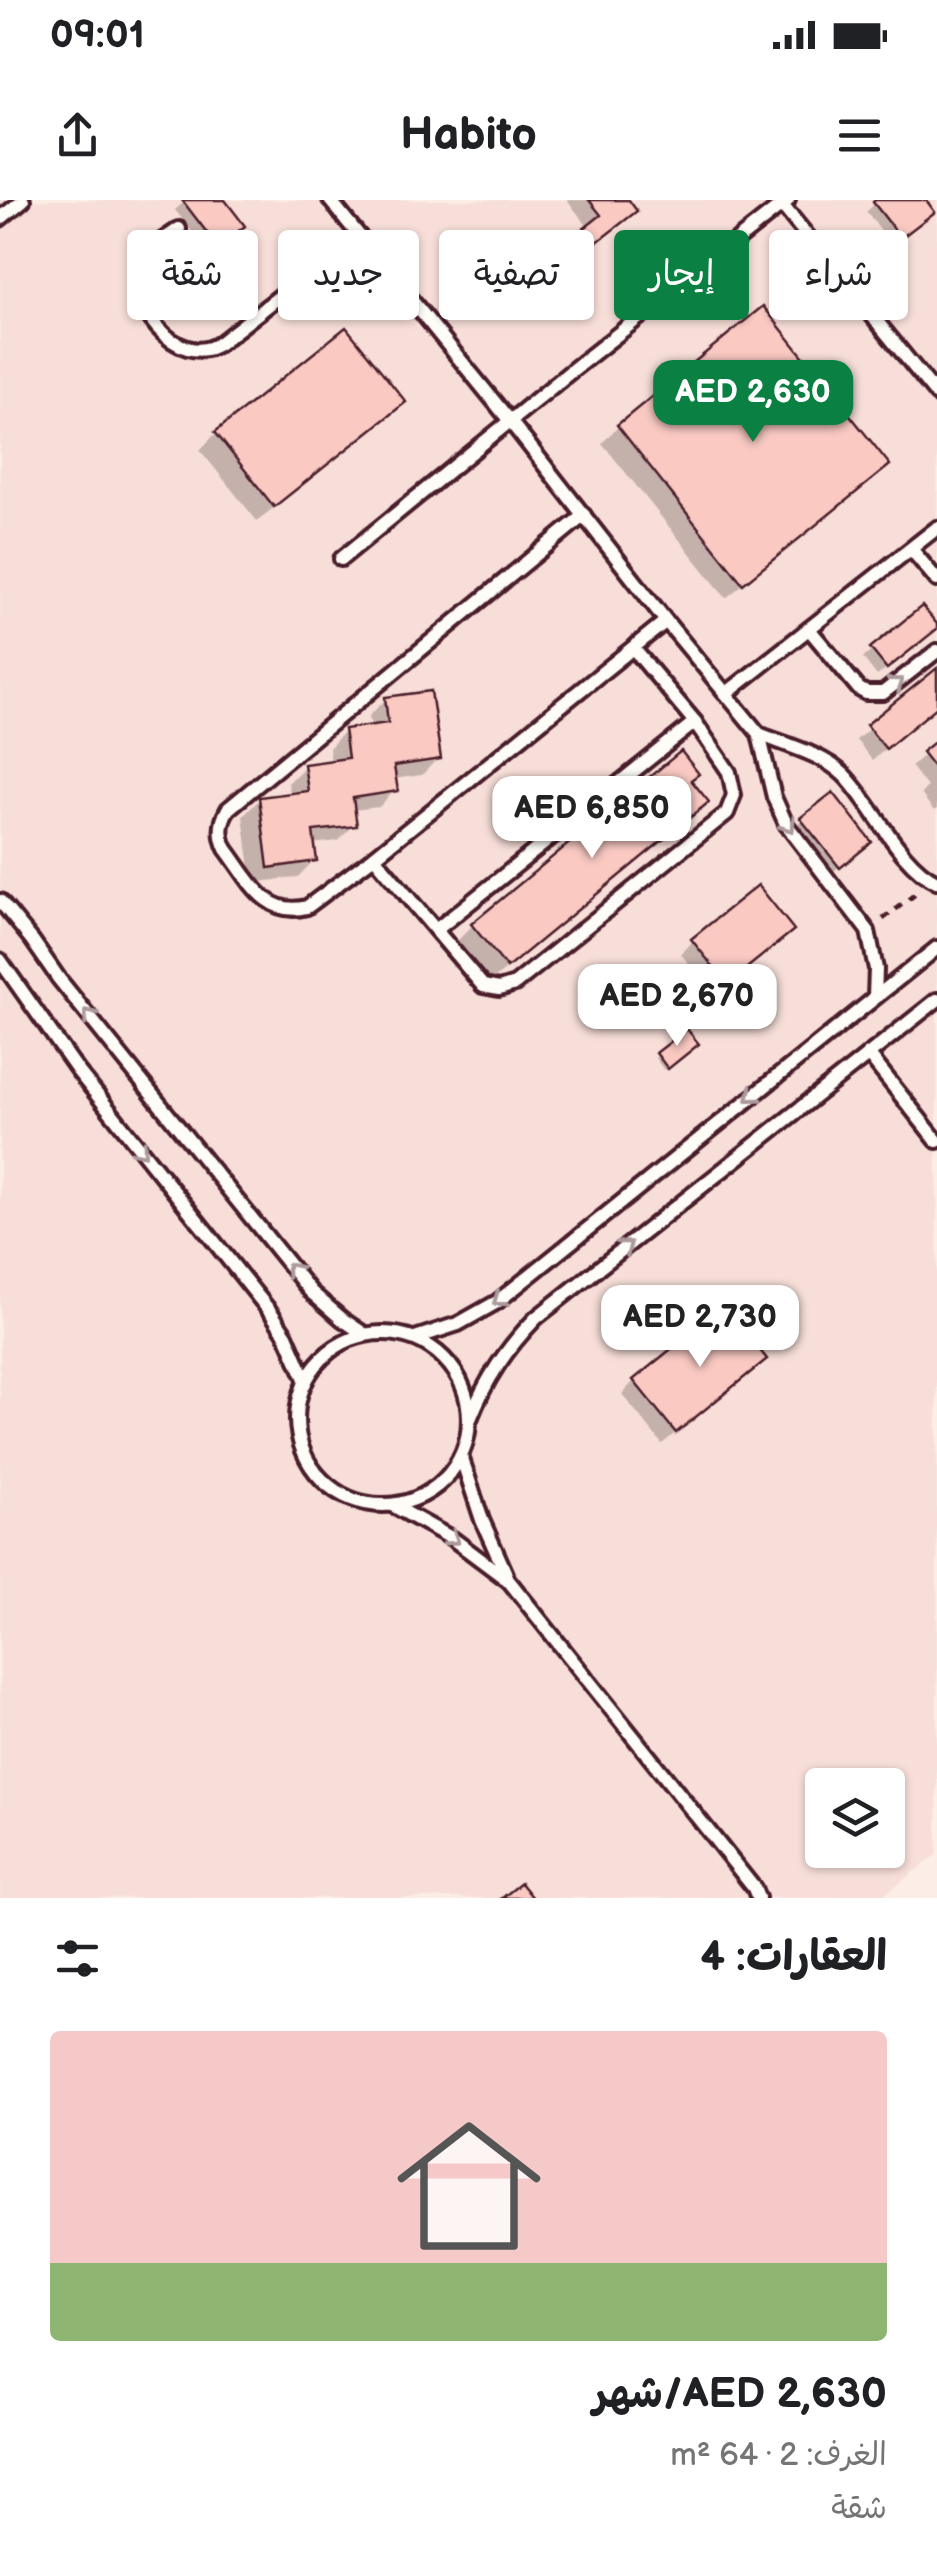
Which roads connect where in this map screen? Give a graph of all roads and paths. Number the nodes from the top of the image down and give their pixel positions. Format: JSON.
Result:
{"nodes":[{"id":1,"x":24,"y":200,"type":"edge"},
{"id":2,"x":330,"y":200,"type":"edge"},
{"id":3,"x":785,"y":202,"type":"edge"},
{"id":4,"x":0,"y":219,"type":"edge"},
{"id":5,"x":354,"y":230,"type":"edge"},
{"id":6,"x":278,"y":298,"type":"edge"},
{"id":7,"x":419,"y":310,"type":"edge"},
{"id":8,"x":258,"y":314,"type":"edge"},
{"id":9,"x":153,"y":320,"type":"edge"},
{"id":10,"x":250,"y":320,"type":"edge"},
{"id":11,"x":937,"y":395,"type":"edge"},
{"id":12,"x":510,"y":421,"type":"junction"},
{"id":13,"x":584,"y":515,"type":"junction"},
{"id":14,"x":937,"y":528,"type":"edge"},
{"id":15,"x":912,"y":550,"type":"junction"},
{"id":16,"x":341,"y":559,"type":"dead end"},
{"id":17,"x":937,"y":580,"type":"edge"},
{"id":18,"x":666,"y":621,"type":"junction"},
{"id":19,"x":808,"y":629,"type":"junction"},
{"id":20,"x":633,"y":648,"type":"junction"},
{"id":21,"x":937,"y":651,"type":"edge"},
{"id":22,"x":727,"y":693,"type":"junction"},
{"id":23,"x":695,"y":722,"type":"junction"},
{"id":24,"x":759,"y":734,"type":"junction"},
{"id":25,"x":374,"y":857,"type":"junction"},
{"id":26,"x":934,"y":881,"type":"edge"},
{"id":27,"x":0,"y":901,"type":"edge"},
{"id":28,"x":436,"y":930,"type":"junction"},
{"id":29,"x":868,"y":930,"type":"junction"},
{"id":30,"x":937,"y":948,"type":"edge"},
{"id":31,"x":0,"y":960,"type":"edge"},
{"id":32,"x":874,"y":998,"type":"junction"},
{"id":33,"x":937,"y":1000,"type":"edge"},
{"id":34,"x":868,"y":1054,"type":"junction"},
{"id":35,"x":937,"y":1141,"type":"edge"},
{"id":36,"x":364,"y":1334,"type":"junction"},
{"id":37,"x":415,"y":1338,"type":"junction"},
{"id":38,"x":306,"y":1380,"type":"junction"},
{"id":39,"x":470,"y":1419,"type":"junction"},
{"id":40,"x":461,"y":1456,"type":"junction"},
{"id":41,"x":392,"y":1505,"type":"junction"},
{"id":42,"x":509,"y":1580,"type":"junction"},
{"id":43,"x":758,"y":1898,"type":"edge"}],
"edges":[{"from":1,"to":4,"type":"lane"},
{"from":2,"to":5,"type":"lane"},
{"from":3,"to":11,"type":"lane"},
{"from":3,"to":12,"type":"lane"},
{"from":6,"to":8,"type":"lane"},
{"from":7,"to":12,"type":"lane"},
{"from":9,"to":10,"type":"lane"},
{"from":12,"to":13,"type":"lane"},
{"from":12,"to":16,"type":"lane"},
{"from":13,"to":18,"type":"lane"},
{"from":13,"to":25,"type":"lane"},
{"from":14,"to":15,"type":"lane"},
{"from":15,"to":17,"type":"lane"},
{"from":15,"to":19,"type":"lane"},
{"from":18,"to":20,"type":"lane"},
{"from":18,"to":22,"type":"lane"},
{"from":19,"to":21,"type":"lane","one_way":true},
{"from":19,"to":22,"type":"lane"},
{"from":20,"to":23,"type":"lane"},
{"from":20,"to":25,"type":"lane"},
{"from":22,"to":24,"type":"lane"},
{"from":23,"to":28,"type":"lane"},
{"from":23,"to":28,"type":"lane"},
{"from":24,"to":26,"type":"lane"},
{"from":24,"to":29,"type":"lane","one_way":true},
{"from":25,"to":28,"type":"lane"},
{"from":26,"to":29,"type":"path"},
{"from":36,"to":27,"type":"lane","one_way":true},
{"from":29,"to":32,"type":"lane"},
{"from":30,"to":32,"type":"lane"},
{"from":31,"to":38,"type":"lane","one_way":true},
{"from":32,"to":37,"type":"lane","one_way":true},
{"from":33,"to":34,"type":"lane"},
{"from":34,"to":35,"type":"lane"},
{"from":39,"to":34,"type":"lane","one_way":true},
{"from":36,"to":37,"type":"lane"},
{"from":36,"to":38,"type":"lane"},
{"from":37,"to":39,"type":"lane"},
{"from":38,"to":41,"type":"lane"},
{"from":39,"to":40,"type":"lane"},
{"from":40,"to":41,"type":"lane"},
{"from":40,"to":42,"type":"lane"},
{"from":41,"to":42,"type":"lane","one_way":true},
{"from":42,"to":43,"type":"lane"}]}
